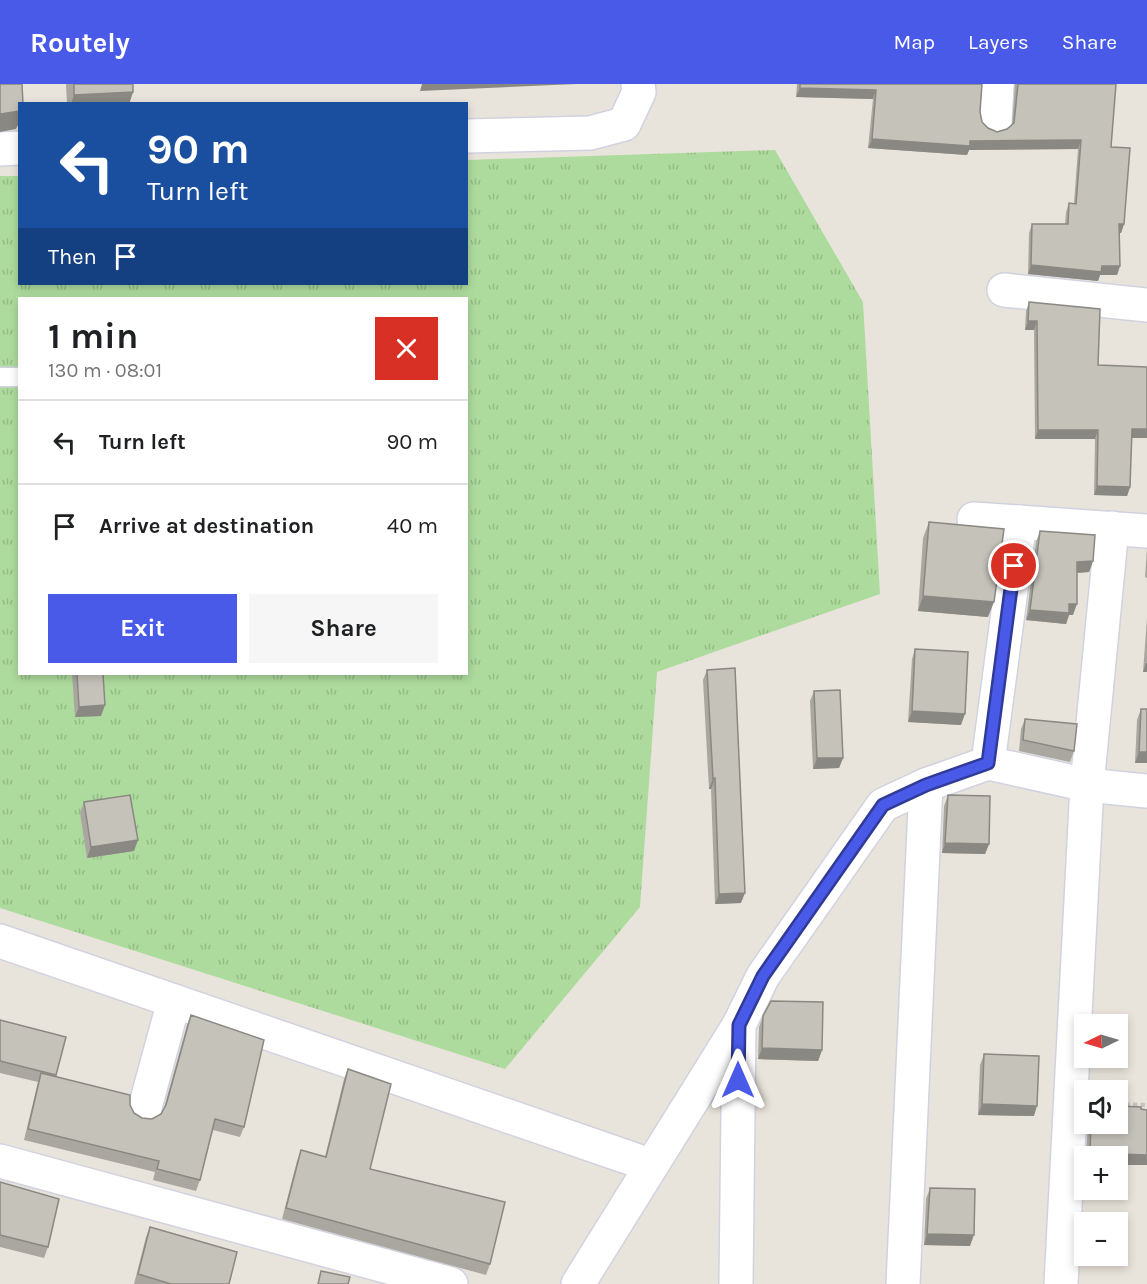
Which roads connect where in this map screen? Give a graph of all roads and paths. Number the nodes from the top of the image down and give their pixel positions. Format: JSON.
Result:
{"nodes":[{"id":1,"x":638,"y":84,"type":"edge"},
{"id":2,"x":997,"y":84,"type":"edge"},
{"id":3,"x":995,"y":122,"type":"dead end"},
{"id":4,"x":468,"y":136,"type":"edge"},
{"id":5,"x":18,"y":148,"type":"edge"},
{"id":6,"x":0,"y":149,"type":"edge"},
{"id":7,"x":1004,"y":290,"type":"dead end"},
{"id":8,"x":1147,"y":304,"type":"edge"},
{"id":9,"x":0,"y":377,"type":"edge"},
{"id":10,"x":18,"y":377,"type":"edge"},
{"id":11,"x":974,"y":519,"type":"dead end"},
{"id":12,"x":1020,"y":522,"type":"junction"},
{"id":13,"x":1112,"y":528,"type":"junction"},
{"id":14,"x":1147,"y":531,"type":"edge"},
{"id":15,"x":988,"y":763,"type":"junction"},
{"id":16,"x":926,"y":785,"type":"junction"},
{"id":17,"x":1087,"y":785,"type":"junction"},
{"id":18,"x":1147,"y":791,"type":"edge"},
{"id":19,"x":0,"y":941,"type":"edge"},
{"id":20,"x":174,"y":1001,"type":"junction"},
{"id":21,"x":739,"y":1025,"type":"junction"},
{"id":22,"x":1128,"y":1104,"type":"edge"},
{"id":23,"x":1147,"y":1105,"type":"edge"},
{"id":24,"x":144,"y":1111,"type":"dead end"},
{"id":25,"x":0,"y":1161,"type":"edge"},
{"id":26,"x":650,"y":1165,"type":"junction"},
{"id":27,"x":451,"y":1284,"type":"edge"},
{"id":28,"x":578,"y":1284,"type":"edge"},
{"id":29,"x":736,"y":1284,"type":"edge"},
{"id":30,"x":903,"y":1284,"type":"edge"},
{"id":31,"x":1061,"y":1284,"type":"edge"}],
"edges":[{"from":1,"to":4,"type":"street"},
{"from":2,"to":3,"type":"street"},
{"from":5,"to":6,"type":"street"},
{"from":7,"to":8,"type":"street"},
{"from":9,"to":10,"type":"lane"},
{"from":11,"to":12,"type":"street"},
{"from":12,"to":13,"type":"street"},
{"from":12,"to":15,"type":"street"},
{"from":13,"to":14,"type":"street"},
{"from":13,"to":17,"type":"street"},
{"from":15,"to":16,"type":"street"},
{"from":15,"to":17,"type":"street"},
{"from":16,"to":21,"type":"street"},
{"from":16,"to":30,"type":"street"},
{"from":17,"to":18,"type":"street"},
{"from":17,"to":31,"type":"street"},
{"from":19,"to":20,"type":"street"},
{"from":20,"to":24,"type":"street"},
{"from":20,"to":26,"type":"street"},
{"from":21,"to":26,"type":"street"},
{"from":21,"to":29,"type":"street"},
{"from":22,"to":23,"type":"path"},
{"from":25,"to":27,"type":"street"},
{"from":26,"to":28,"type":"street"}]}
